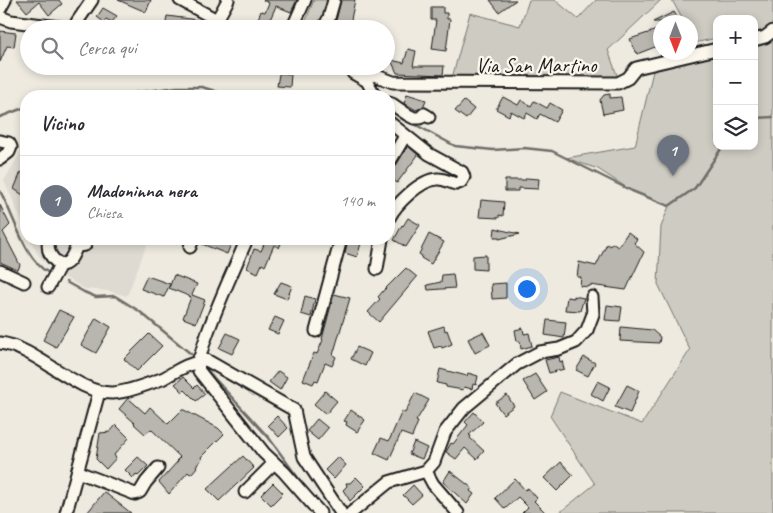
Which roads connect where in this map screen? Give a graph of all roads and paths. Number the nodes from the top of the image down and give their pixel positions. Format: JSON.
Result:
{"nodes":[{"id":1,"x":5,"y":0,"type":"edge"},
{"id":2,"x":92,"y":0,"type":"edge"},
{"id":3,"x":180,"y":0,"type":"edge"},
{"id":4,"x":228,"y":0,"type":"edge"},
{"id":5,"x":304,"y":0,"type":"edge"},
{"id":6,"x":334,"y":0,"type":"edge"},
{"id":7,"x":0,"y":9,"type":"edge"},
{"id":8,"x":0,"y":17,"type":"edge"},
{"id":9,"x":78,"y":20,"type":"edge"},
{"id":10,"x":296,"y":20,"type":"edge"},
{"id":11,"x":328,"y":20,"type":"edge"},
{"id":12,"x":20,"y":22,"type":"edge"},
{"id":13,"x":773,"y":31,"type":"edge"},
{"id":14,"x":758,"y":39,"type":"edge"},
{"id":15,"x":713,"y":50,"type":"edge"},
{"id":16,"x":358,"y":75,"type":"edge"},
{"id":17,"x":374,"y":75,"type":"edge"},
{"id":18,"x":372,"y":90,"type":"edge"},
{"id":19,"x":395,"y":106,"type":"edge"},
{"id":20,"x":429,"y":117,"type":"dead end"},
{"id":21,"x":395,"y":127,"type":"edge"},
{"id":22,"x":405,"y":136,"type":"junction"},
{"id":23,"x":0,"y":141,"type":"edge"},
{"id":24,"x":395,"y":153,"type":"edge"},
{"id":25,"x":0,"y":159,"type":"edge"},
{"id":26,"x":395,"y":210,"type":"edge"},
{"id":27,"x":48,"y":245,"type":"edge"},
{"id":28,"x":85,"y":245,"type":"dead end"},
{"id":29,"x":245,"y":245,"type":"edge"},
{"id":30,"x":339,"y":245,"type":"edge"},
{"id":31,"x":381,"y":245,"type":"edge"},
{"id":32,"x":60,"y":265,"type":"junction"},
{"id":33,"x":377,"y":269,"type":"dead end"},
{"id":34,"x":0,"y":271,"type":"edge"},
{"id":35,"x":24,"y":282,"type":"dead end"},
{"id":36,"x":48,"y":287,"type":"dead end"},
{"id":37,"x":592,"y":297,"type":"dead end"},
{"id":38,"x":316,"y":331,"type":"dead end"},
{"id":39,"x":0,"y":342,"type":"edge"},
{"id":40,"x":199,"y":360,"type":"junction"},
{"id":41,"x":99,"y":392,"type":"junction"},
{"id":42,"x":274,"y":463,"type":"junction"},
{"id":43,"x":158,"y":468,"type":"dead end"},
{"id":44,"x":426,"y":471,"type":"junction"},
{"id":45,"x":78,"y":472,"type":"junction"},
{"id":46,"x":245,"y":492,"type":"dead end"},
{"id":47,"x":66,"y":513,"type":"edge"},
{"id":48,"x":320,"y":513,"type":"edge"},
{"id":49,"x":341,"y":513,"type":"edge"},
{"id":50,"x":351,"y":513,"type":"edge"},
{"id":51,"x":458,"y":513,"type":"edge"}],
"edges":[{"from":1,"to":7,"type":"street"},
{"from":2,"to":9,"type":"street"},
{"from":3,"to":4,"type":"street"},
{"from":5,"to":10,"type":"street"},
{"from":6,"to":11,"type":"street"},
{"from":8,"to":12,"type":"street"},
{"from":13,"to":14,"type":"street"},
{"from":15,"to":17,"type":"street","name":"Via San Martino"},
{"from":16,"to":18,"type":"street"},
{"from":19,"to":20,"type":"street"},
{"from":21,"to":22,"type":"street"},
{"from":22,"to":24,"type":"street"},
{"from":22,"to":26,"type":"street"},
{"from":23,"to":25,"type":"street"},
{"from":27,"to":32,"type":"street"},
{"from":28,"to":32,"type":"street"},
{"from":29,"to":40,"type":"street"},
{"from":30,"to":38,"type":"street"},
{"from":31,"to":33,"type":"street"},
{"from":32,"to":36,"type":"street"},
{"from":34,"to":35,"type":"street"},
{"from":37,"to":44,"type":"street"},
{"from":39,"to":41,"type":"street"},
{"from":40,"to":41,"type":"street"},
{"from":40,"to":42,"type":"street"},
{"from":40,"to":49,"type":"street"},
{"from":41,"to":45,"type":"street"},
{"from":42,"to":46,"type":"street"},
{"from":42,"to":48,"type":"street"},
{"from":43,"to":45,"type":"street"},
{"from":44,"to":50,"type":"street"},
{"from":44,"to":51,"type":"street"},
{"from":45,"to":47,"type":"street"}]}
